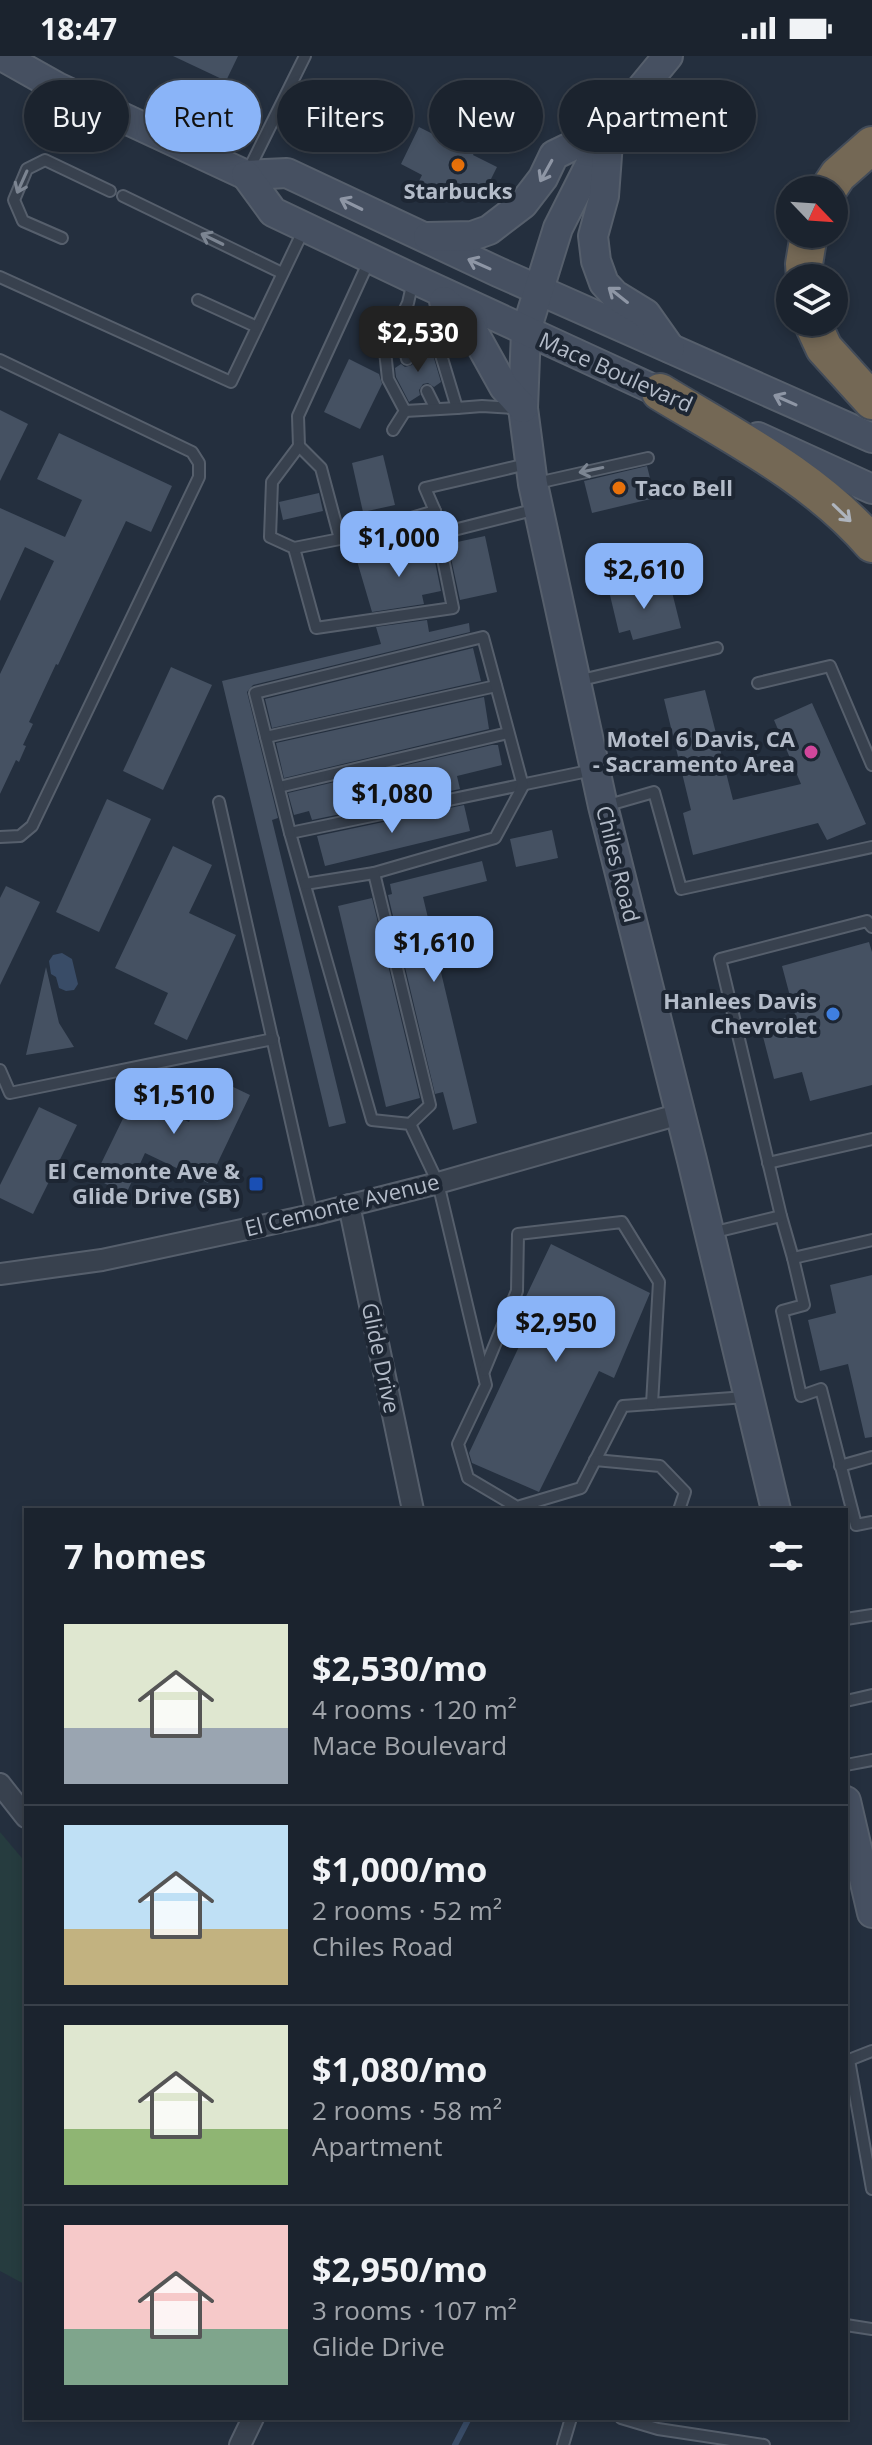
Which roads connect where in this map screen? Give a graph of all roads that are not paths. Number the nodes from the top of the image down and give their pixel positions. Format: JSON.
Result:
{"nodes":[{"id":1,"x":305,"y":56,"type":"edge"},
{"id":2,"x":668,"y":56,"type":"edge"},
{"id":3,"x":1,"y":57,"type":"edge"},
{"id":4,"x":648,"y":80,"type":"edge"},
{"id":5,"x":872,"y":145,"type":"edge"},
{"id":6,"x":560,"y":152,"type":"edge"},
{"id":7,"x":596,"y":152,"type":"edge"},
{"id":8,"x":607,"y":152,"type":"edge"},
{"id":9,"x":246,"y":175,"type":"junction"},
{"id":10,"x":837,"y":176,"type":"edge"},
{"id":11,"x":110,"y":191,"type":"dead end"},
{"id":12,"x":123,"y":196,"type":"dead end"},
{"id":13,"x":305,"y":227,"type":"junction"},
{"id":14,"x":421,"y":237,"type":"junction"},
{"id":15,"x":62,"y":238,"type":"dead end"},
{"id":16,"x":370,"y":259,"type":"junction"},
{"id":17,"x":282,"y":273,"type":"junction"},
{"id":18,"x":0,"y":277,"type":"edge"},
{"id":19,"x":414,"y":279,"type":"junction"},
{"id":20,"x":538,"y":290,"type":"junction"},
{"id":21,"x":198,"y":300,"type":"dead end"},
{"id":22,"x":399,"y":321,"type":"junction"},
{"id":23,"x":257,"y":327,"type":"junction"},
{"id":24,"x":526,"y":331,"type":"junction"},
{"id":25,"x":818,"y":336,"type":"edge"},
{"id":26,"x":672,"y":350,"type":"junction"},
{"id":27,"x":407,"y":359,"type":"dead end"},
{"id":28,"x":0,"y":360,"type":"edge"},
{"id":29,"x":427,"y":391,"type":"dead end"},
{"id":30,"x":660,"y":392,"type":"junction"},
{"id":31,"x":872,"y":401,"type":"edge"},
{"id":32,"x":457,"y":408,"type":"junction"},
{"id":33,"x":523,"y":408,"type":"junction"},
{"id":34,"x":436,"y":409,"type":"junction"},
{"id":35,"x":405,"y":411,"type":"junction"},
{"id":36,"x":393,"y":430,"type":"dead end"},
{"id":37,"x":872,"y":438,"type":"edge"},
{"id":38,"x":299,"y":446,"type":"junction"},
{"id":39,"x":648,"y":458,"type":"dead end"},
{"id":40,"x":534,"y":485,"type":"junction"},
{"id":41,"x":872,"y":489,"type":"edge"},
{"id":42,"x":435,"y":511,"type":"junction"},
{"id":43,"x":438,"y":534,"type":"junction"},
{"id":44,"x":340,"y":539,"type":"junction"},
{"id":45,"x":872,"y":544,"type":"edge"},
{"id":46,"x":294,"y":548,"type":"junction"},
{"id":47,"x":717,"y":648,"type":"dead end"},
{"id":48,"x":575,"y":682,"type":"junction"},
{"id":49,"x":758,"y":683,"type":"dead end"},
{"id":50,"x":496,"y":686,"type":"junction"},
{"id":51,"x":508,"y":733,"type":"junction"},
{"id":52,"x":266,"y":737,"type":"junction"},
{"id":53,"x":872,"y":765,"type":"edge"},
{"id":54,"x":596,"y":769,"type":"junction"},
{"id":55,"x":523,"y":786,"type":"junction"},
{"id":56,"x":279,"y":787,"type":"junction"},
{"id":57,"x":219,"y":802,"type":"dead end"},
{"id":58,"x":603,"y":806,"type":"junction"},
{"id":59,"x":290,"y":833,"type":"junction"},
{"id":60,"x":0,"y":837,"type":"edge"},
{"id":61,"x":872,"y":847,"type":"edge"},
{"id":62,"x":374,"y":873,"type":"junction"},
{"id":63,"x":305,"y":884,"type":"junction"},
{"id":64,"x":872,"y":927,"type":"edge"},
{"id":65,"x":273,"y":1039,"type":"junction"},
{"id":66,"x":0,"y":1070,"type":"edge"},
{"id":67,"x":680,"y":1114,"type":"junction"},
{"id":68,"x":410,"y":1124,"type":"junction"},
{"id":69,"x":872,"y":1139,"type":"edge"},
{"id":70,"x":768,"y":1163,"type":"junction"},
{"id":71,"x":438,"y":1183,"type":"junction"},
{"id":72,"x":349,"y":1205,"type":"junction"},
{"id":73,"x":312,"y":1215,"type":"junction"},
{"id":74,"x":781,"y":1216,"type":"junction"},
{"id":75,"x":709,"y":1233,"type":"junction"},
{"id":76,"x":872,"y":1240,"type":"edge"},
{"id":77,"x":793,"y":1258,"type":"junction"},
{"id":78,"x":0,"y":1274,"type":"edge"},
{"id":79,"x":483,"y":1372,"type":"junction"},
{"id":80,"x":748,"y":1396,"type":"junction"},
{"id":81,"x":652,"y":1404,"type":"junction"},
{"id":82,"x":872,"y":1457,"type":"edge"},
{"id":83,"x":595,"y":1460,"type":"junction"},
{"id":84,"x":840,"y":1466,"type":"junction"},
{"id":85,"x":497,"y":1496,"type":"junction"},
{"id":86,"x":413,"y":1508,"type":"edge"},
{"id":87,"x":500,"y":1508,"type":"edge"},
{"id":88,"x":680,"y":1508,"type":"edge"},
{"id":89,"x":776,"y":1508,"type":"edge"},
{"id":90,"x":872,"y":1522,"type":"edge"},
{"id":91,"x":872,"y":1615,"type":"edge"},
{"id":92,"x":848,"y":1619,"type":"edge"},
{"id":93,"x":872,"y":1695,"type":"edge"},
{"id":94,"x":848,"y":1701,"type":"edge"},
{"id":95,"x":872,"y":1760,"type":"edge"},
{"id":96,"x":848,"y":1765,"type":"edge"},
{"id":97,"x":0,"y":1784,"type":"edge"},
{"id":98,"x":848,"y":1810,"type":"edge"},
{"id":99,"x":24,"y":1814,"type":"edge"},
{"id":100,"x":872,"y":1913,"type":"edge"},
{"id":101,"x":872,"y":2051,"type":"edge"},
{"id":102,"x":872,"y":2189,"type":"edge"},
{"id":103,"x":848,"y":2325,"type":"edge"},
{"id":104,"x":872,"y":2329,"type":"edge"},
{"id":105,"x":252,"y":2420,"type":"edge"},
{"id":106,"x":570,"y":2420,"type":"edge"},
{"id":107,"x":628,"y":2420,"type":"edge"},
{"id":108,"x":240,"y":2445,"type":"edge"},
{"id":109,"x":563,"y":2445,"type":"edge"},
{"id":110,"x":764,"y":2445,"type":"edge"}],
"edges":[{"from":1,"to":9,"type":"lane"},
{"from":2,"to":4,"type":"main road","name":"Chiles Road"},
{"from":3,"to":9,"type":"main road","name":"Mace Boulevard"},
{"from":5,"to":10,"type":"highway"},
{"from":6,"to":14,"type":"main road","one_way":true},
{"from":7,"to":20,"type":"main road","name":"Chiles Road"},
{"from":26,"to":8,"type":"main road","one_way":true},
{"from":9,"to":13,"type":"main road","name":"Mace Boulevard"},
{"from":14,"to":9,"type":"main road","name":"Mace Boulevard","one_way":true},
{"from":11,"to":15,"type":"lane","one_way":true},
{"from":17,"to":12,"type":"lane","one_way":true},
{"from":13,"to":16,"type":"main road","name":"Mace Boulevard"},
{"from":13,"to":17,"type":"lane"},
{"from":20,"to":14,"type":"main road","name":"Mace Boulevard","one_way":true},
{"from":16,"to":19,"type":"main road","name":"Mace Boulevard"},
{"from":16,"to":38,"type":"lane"},
{"from":17,"to":23,"type":"lane"},
{"from":18,"to":23,"type":"lane"},
{"from":19,"to":22,"type":"lane"},
{"from":19,"to":24,"type":"main road","name":"Mace Boulevard"},
{"from":19,"to":33,"type":"main road"},
{"from":20,"to":24,"type":"main road","name":"Chiles Road"},
{"from":20,"to":26,"type":"main road","name":"Mace Boulevard"},
{"from":21,"to":23,"type":"lane"},
{"from":22,"to":27,"type":"lane"},
{"from":22,"to":32,"type":"lane"},
{"from":22,"to":35,"type":"lane"},
{"from":24,"to":30,"type":"main road","name":"Mace Boulevard"},
{"from":24,"to":33,"type":"main road","name":"Chiles Road"},
{"from":25,"to":31,"type":"highway"},
{"from":37,"to":26,"type":"main road","name":"Mace Boulevard","one_way":true},
{"from":28,"to":60,"type":"lane"},
{"from":29,"to":34,"type":"lane"},
{"from":30,"to":41,"type":"main road","name":"Mace Boulevard"},
{"from":30,"to":45,"type":"highway","one_way":true},
{"from":32,"to":33,"type":"lane"},
{"from":32,"to":34,"type":"lane"},
{"from":33,"to":40,"type":"main road","name":"Chiles Road"},
{"from":34,"to":35,"type":"lane"},
{"from":35,"to":36,"type":"lane"},
{"from":38,"to":44,"type":"lane"},
{"from":38,"to":46,"type":"lane"},
{"from":39,"to":40,"type":"lane","one_way":true},
{"from":40,"to":42,"type":"lane"},
{"from":40,"to":43,"type":"lane"},
{"from":40,"to":48,"type":"main road","name":"Chiles Road"},
{"from":42,"to":43,"type":"lane"},
{"from":42,"to":44,"type":"lane"},
{"from":43,"to":46,"type":"lane"},
{"from":44,"to":46,"type":"lane"},
{"from":47,"to":48,"type":"lane"},
{"from":48,"to":54,"type":"main road","name":"Chiles Road"},
{"from":49,"to":53,"type":"lane"},
{"from":50,"to":51,"type":"lane"},
{"from":50,"to":52,"type":"lane"},
{"from":50,"to":52,"type":"lane"},
{"from":51,"to":55,"type":"lane"},
{"from":51,"to":56,"type":"lane"},
{"from":52,"to":56,"type":"lane"},
{"from":54,"to":55,"type":"lane"},
{"from":54,"to":58,"type":"main road","name":"Chiles Road"},
{"from":55,"to":59,"type":"lane"},
{"from":55,"to":62,"type":"lane"},
{"from":56,"to":59,"type":"lane"},
{"from":57,"to":65,"type":"lane"},
{"from":58,"to":61,"type":"lane"},
{"from":58,"to":67,"type":"main road","name":"Chiles Road"},
{"from":59,"to":63,"type":"lane"},
{"from":62,"to":63,"type":"lane"},
{"from":62,"to":68,"type":"lane"},
{"from":63,"to":68,"type":"lane"},
{"from":64,"to":70,"type":"lane"},
{"from":65,"to":66,"type":"lane"},
{"from":65,"to":73,"type":"lane"},
{"from":67,"to":71,"type":"street","name":"El Cemonte Avenue"},
{"from":67,"to":75,"type":"main road","name":"Chiles Road"},
{"from":68,"to":71,"type":"lane"},
{"from":69,"to":70,"type":"lane"},
{"from":70,"to":74,"type":"lane"},
{"from":71,"to":72,"type":"street","name":"El Cemonte Avenue"},
{"from":71,"to":79,"type":"lane"},
{"from":72,"to":73,"type":"street","name":"El Cemonte Avenue"},
{"from":72,"to":86,"type":"street","name":"Glide Drive"},
{"from":73,"to":78,"type":"street","name":"El Cemonte Avenue"},
{"from":74,"to":75,"type":"lane"},
{"from":74,"to":77,"type":"lane"},
{"from":75,"to":80,"type":"main road","name":"Chiles Road"},
{"from":76,"to":77,"type":"lane"},
{"from":77,"to":84,"type":"lane"},
{"from":79,"to":81,"type":"lane"},
{"from":79,"to":85,"type":"lane"},
{"from":80,"to":81,"type":"lane"},
{"from":80,"to":89,"type":"main road","name":"Chiles Road"},
{"from":81,"to":83,"type":"lane"},
{"from":82,"to":84,"type":"lane"},
{"from":83,"to":85,"type":"lane"},
{"from":83,"to":88,"type":"lane"},
{"from":84,"to":90,"type":"lane"},
{"from":85,"to":87,"type":"lane"},
{"from":91,"to":92,"type":"lane"},
{"from":93,"to":94,"type":"lane"},
{"from":95,"to":96,"type":"lane"},
{"from":97,"to":99,"type":"street"},
{"from":98,"to":100,"type":"main road"},
{"from":101,"to":102,"type":"lane"},
{"from":103,"to":104,"type":"lane"},
{"from":105,"to":108,"type":"street"},
{"from":106,"to":109,"type":"lane"},
{"from":107,"to":110,"type":"lane"}]}
